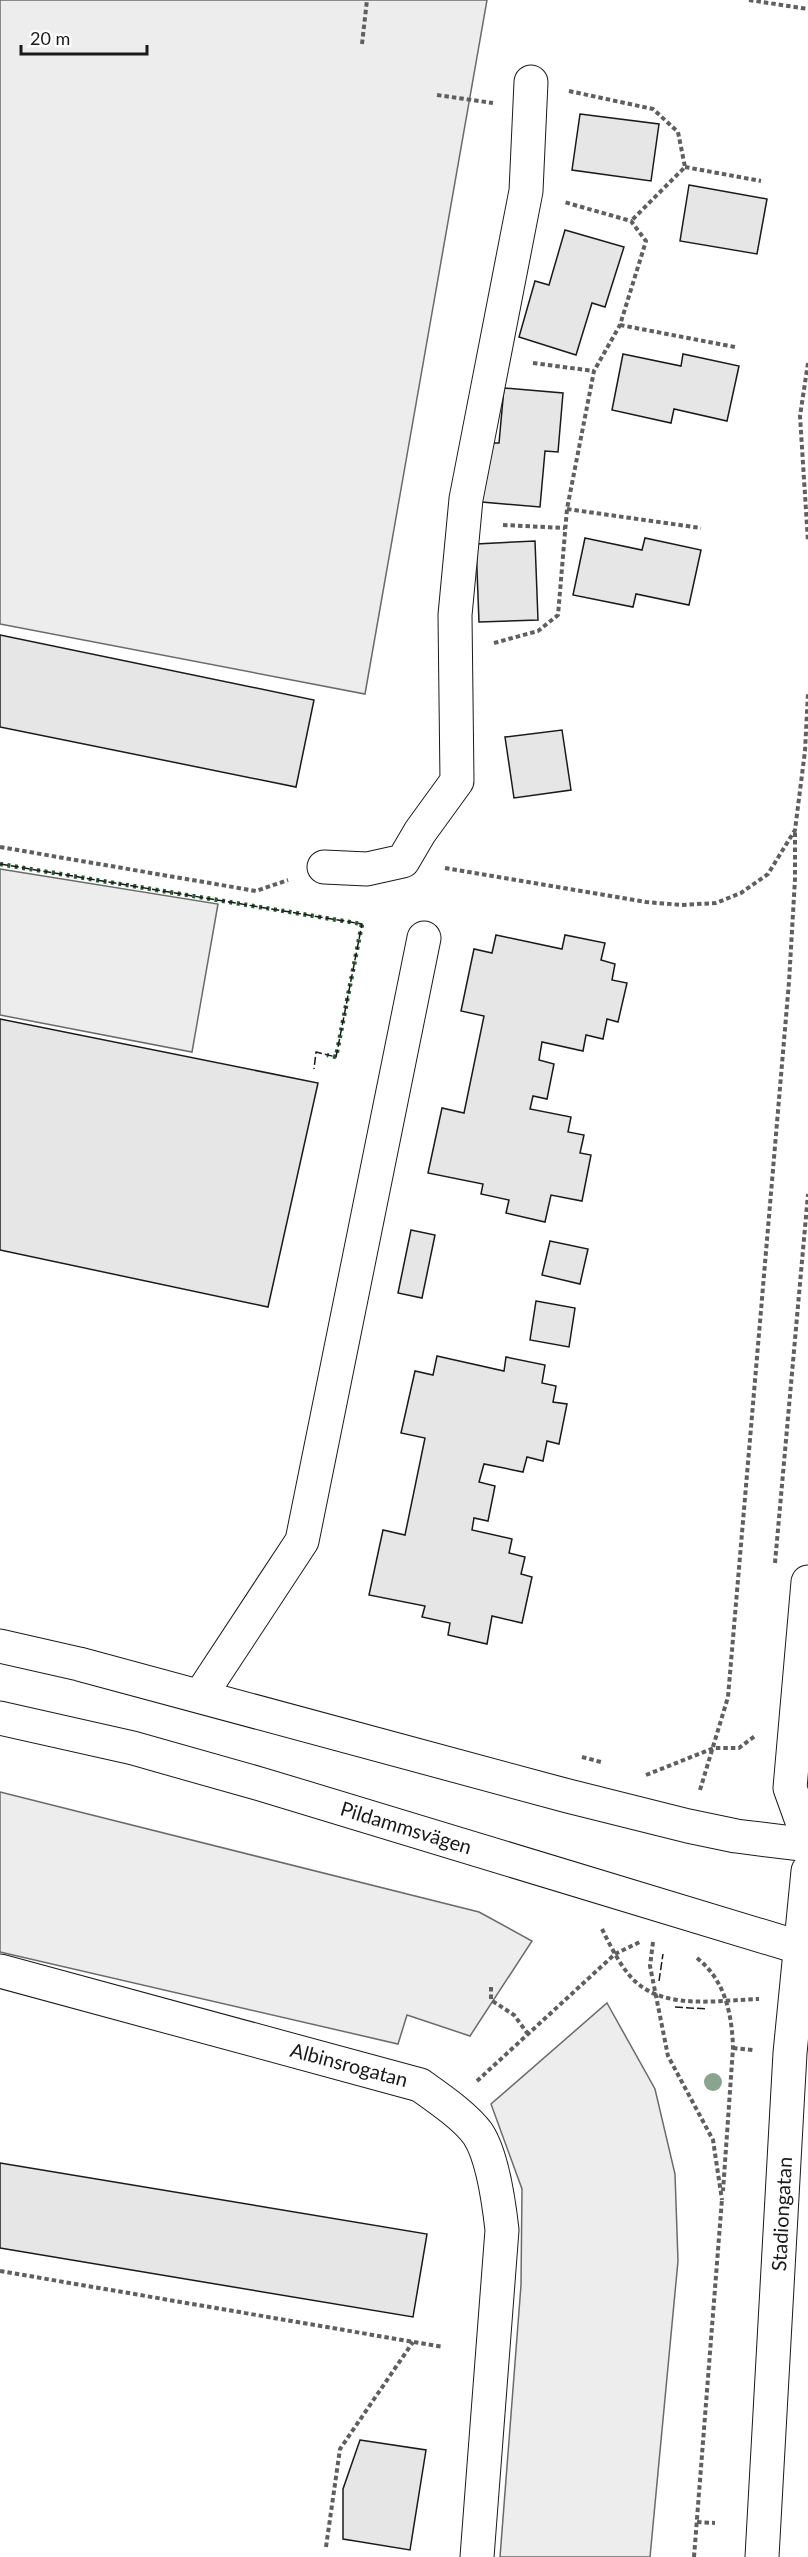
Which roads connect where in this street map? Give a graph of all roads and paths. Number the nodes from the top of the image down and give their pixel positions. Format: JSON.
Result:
{"nodes":[{"id":1,"x":368,"y":0,"type":"edge"},
{"id":2,"x":749,"y":0,"type":"edge"},
{"id":3,"x":808,"y":9,"type":"edge"},
{"id":4,"x":362,"y":44,"type":"dead end"},
{"id":5,"x":437,"y":95,"type":"dead end"},
{"id":6,"x":530,"y":95,"type":"junction"},
{"id":7,"x":685,"y":167,"type":"junction"},
{"id":8,"x":761,"y":181,"type":"dead end"},
{"id":9,"x":526,"y":191,"type":"junction"},
{"id":10,"x":631,"y":221,"type":"junction"},
{"id":11,"x":620,"y":325,"type":"junction"},
{"id":12,"x":735,"y":348,"type":"dead end"},
{"id":13,"x":494,"y":358,"type":"junction"},
{"id":14,"x":808,"y":363,"type":"edge"},
{"id":15,"x":594,"y":371,"type":"junction"},
{"id":16,"x":567,"y":509,"type":"junction"},
{"id":17,"x":808,"y":510,"type":"edge"},
{"id":18,"x":464,"y":523,"type":"junction"},
{"id":19,"x":565,"y":528,"type":"junction"},
{"id":20,"x":701,"y":528,"type":"dead end"},
{"id":21,"x":808,"y":542,"type":"edge"},
{"id":22,"x":455,"y":653,"type":"junction"},
{"id":23,"x":808,"y":693,"type":"edge"},
{"id":24,"x":795,"y":830,"type":"junction"},
{"id":25,"x":0,"y":847,"type":"edge"},
{"id":26,"x":403,"y":861,"type":"junction"},
{"id":27,"x":324,"y":867,"type":"joint"},
{"id":28,"x":424,"y":938,"type":"dead end"},
{"id":29,"x":808,"y":1194,"type":"edge"},
{"id":30,"x":774,"y":1569,"type":"dead end"},
{"id":31,"x":808,"y":1582,"type":"edge"},
{"id":32,"x":0,"y":1646,"type":"edge"},
{"id":33,"x":200,"y":1696,"type":"junction"},
{"id":34,"x":0,"y":1718,"type":"edge"},
{"id":35,"x":759,"y":1732,"type":"dead end"},
{"id":36,"x":714,"y":1748,"type":"junction"},
{"id":37,"x":644,"y":1775,"type":"dead end"},
{"id":38,"x":688,"y":1826,"type":"junction"},
{"id":39,"x":808,"y":1838,"type":"edge"},
{"id":40,"x":808,"y":1845,"type":"edge"},
{"id":41,"x":808,"y":1871,"type":"edge"},
{"id":42,"x":573,"y":1879,"type":"junction"},
{"id":43,"x":804,"y":1949,"type":"edge"},
{"id":44,"x":615,"y":1954,"type":"junction"},
{"id":45,"x":691,"y":1954,"type":"dead end"},
{"id":46,"x":0,"y":1971,"type":"edge"},
{"id":47,"x":491,"y":1987,"type":"dead end"},
{"id":48,"x":654,"y":1995,"type":"junction"},
{"id":49,"x":795,"y":1998,"type":"junction"},
{"id":50,"x":727,"y":2000,"type":"junction"},
{"id":51,"x":528,"y":2034,"type":"junction"},
{"id":52,"x":449,"y":2107,"type":"junction"},
{"id":53,"x":722,"y":2200,"type":"junction"},
{"id":54,"x":0,"y":2271,"type":"edge"},
{"id":55,"x":413,"y":2342,"type":"junction"},
{"id":56,"x":443,"y":2347,"type":"dead end"},
{"id":57,"x":697,"y":2522,"type":"junction"},
{"id":58,"x":715,"y":2523,"type":"dead end"},
{"id":59,"x":326,"y":2547,"type":"dead end"},
{"id":60,"x":477,"y":2557,"type":"edge"},
{"id":61,"x":694,"y":2557,"type":"edge"},
{"id":62,"x":762,"y":2557,"type":"edge"}],
"edges":[{"from":1,"to":4,"type":"path"},
{"from":2,"to":3,"type":"path"},
{"from":5,"to":6,"type":"path"},
{"from":6,"to":7,"type":"path"},
{"from":6,"to":9,"type":"main road"},
{"from":7,"to":8,"type":"path"},
{"from":7,"to":10,"type":"path"},
{"from":9,"to":10,"type":"path"},
{"from":9,"to":13,"type":"main road"},
{"from":10,"to":11,"type":"path"},
{"from":11,"to":12,"type":"path"},
{"from":11,"to":15,"type":"path"},
{"from":13,"to":15,"type":"path"},
{"from":13,"to":18,"type":"main road"},
{"from":14,"to":17,"type":"path"},
{"from":15,"to":16,"type":"path"},
{"from":16,"to":19,"type":"path"},
{"from":16,"to":20,"type":"path"},
{"from":17,"to":21,"type":"path"},
{"from":18,"to":19,"type":"path"},
{"from":18,"to":22,"type":"main road"},
{"from":19,"to":22,"type":"path"},
{"from":22,"to":26,"type":"main road"},
{"from":23,"to":24,"type":"path"},
{"from":24,"to":26,"type":"path"},
{"from":24,"to":36,"type":"path"},
{"from":25,"to":27,"type":"path"},
{"from":26,"to":27,"type":"main road"},
{"from":28,"to":33,"type":"main road"},
{"from":29,"to":30,"type":"path"},
{"from":31,"to":39,"type":"main road"},
{"from":32,"to":33,"type":"main road"},
{"from":33,"to":38,"type":"main road"},
{"from":34,"to":42,"type":"main road","name":"Pildammsvägen"},
{"from":35,"to":36,"type":"path"},
{"from":36,"to":37,"type":"path"},
{"from":36,"to":38,"type":"path"},
{"from":38,"to":40,"type":"main road"},
{"from":41,"to":43,"type":"main road","name":"Stadiongatan"},
{"from":42,"to":43,"type":"main road","name":"Pildammsvägen"},
{"from":42,"to":44,"type":"path"},
{"from":43,"to":49,"type":"main road","name":"Stadiongatan"},
{"from":44,"to":48,"type":"path"},
{"from":44,"to":48,"type":"path"},
{"from":44,"to":51,"type":"path"},
{"from":45,"to":50,"type":"path"},
{"from":46,"to":52,"type":"main road","name":"Albinsrogatan"},
{"from":47,"to":51,"type":"path"},
{"from":48,"to":50,"type":"path"},
{"from":48,"to":53,"type":"path"},
{"from":49,"to":50,"type":"path"},
{"from":49,"to":62,"type":"main road","name":"Stadiongatan"},
{"from":50,"to":53,"type":"path"},
{"from":51,"to":52,"type":"path"},
{"from":52,"to":60,"type":"main road","name":"Albinsrogatan"},
{"from":53,"to":57,"type":"path"},
{"from":54,"to":55,"type":"path"},
{"from":55,"to":56,"type":"path"},
{"from":55,"to":59,"type":"path"},
{"from":57,"to":58,"type":"path"},
{"from":57,"to":61,"type":"path"}]}
